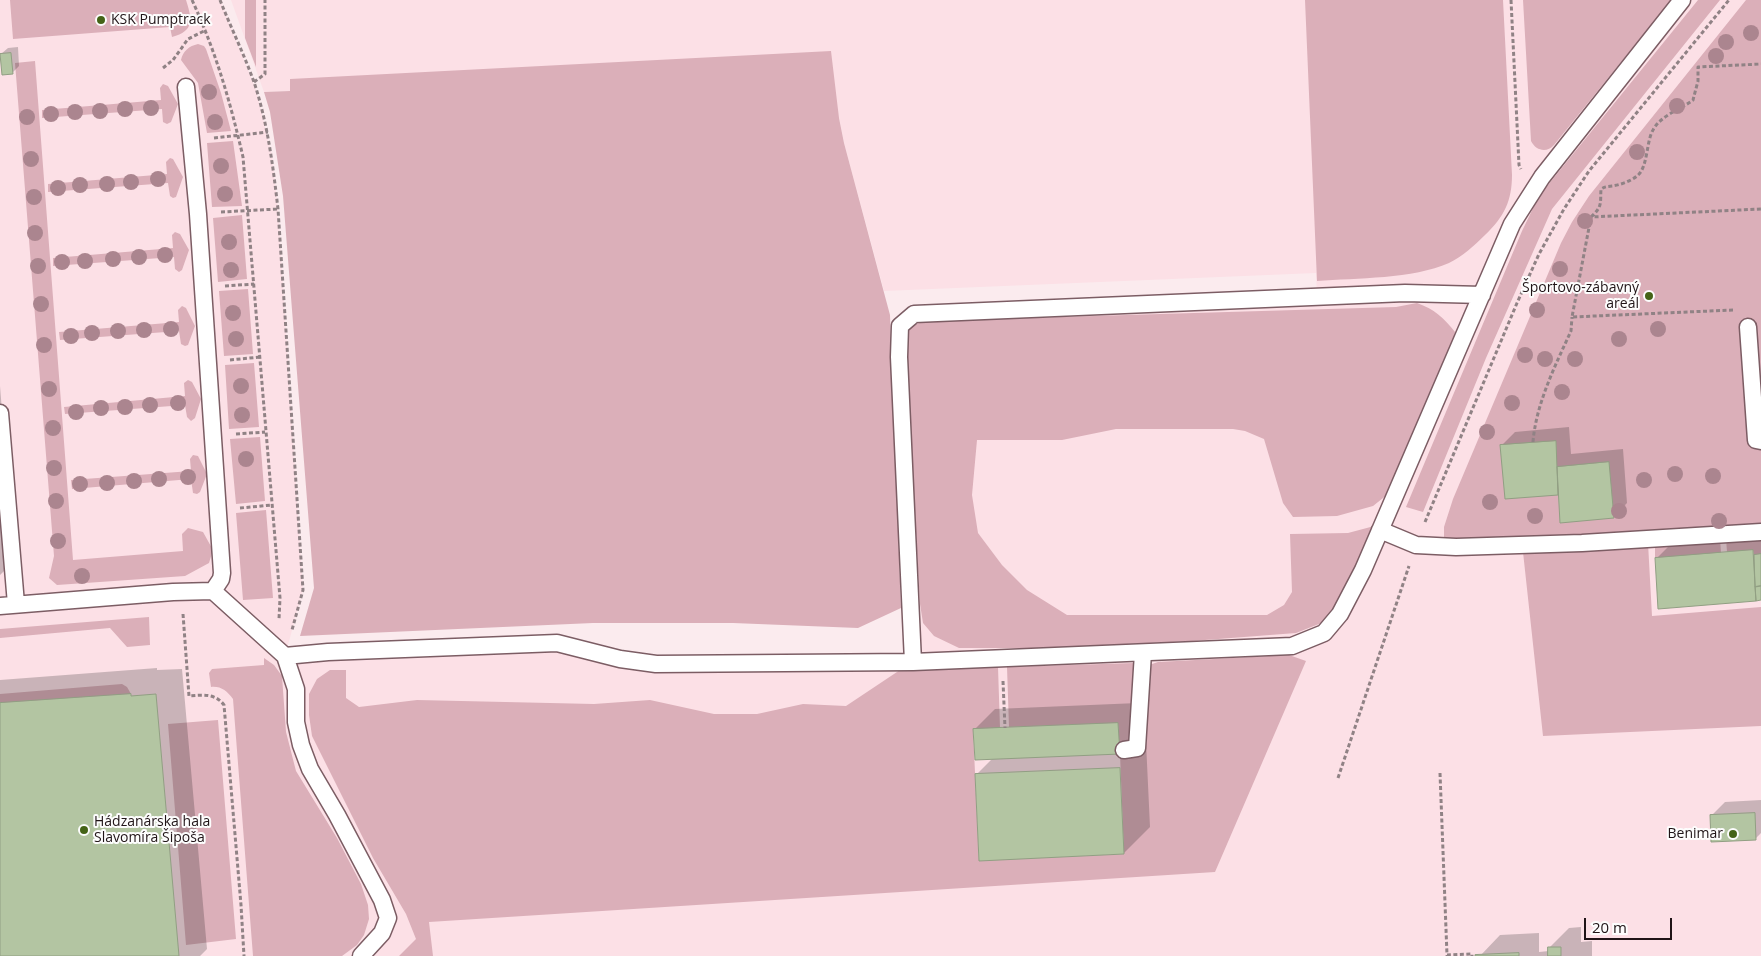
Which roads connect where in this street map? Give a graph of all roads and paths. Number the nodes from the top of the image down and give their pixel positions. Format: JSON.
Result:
{"nodes":[{"id":1,"x":192,"y":0,"type":"edge"},
{"id":2,"x":220,"y":0,"type":"edge"},
{"id":3,"x":265,"y":0,"type":"edge"},
{"id":4,"x":1510,"y":0,"type":"edge"},
{"id":5,"x":1682,"y":0,"type":"edge"},
{"id":6,"x":1728,"y":0,"type":"edge"},
{"id":7,"x":206,"y":30,"type":"junction"},
{"id":8,"x":1761,"y":64,"type":"edge"},
{"id":9,"x":162,"y":68,"type":"dead end"},
{"id":10,"x":254,"y":82,"type":"junction"},
{"id":11,"x":186,"y":87,"type":"dead end"},
{"id":12,"x":268,"y":132,"type":"junction"},
{"id":13,"x":238,"y":135,"type":"junction"},
{"id":14,"x":192,"y":139,"type":"junction"},
{"id":15,"x":1533,"y":191,"type":"junction"},
{"id":16,"x":278,"y":209,"type":"junction"},
{"id":17,"x":1761,"y":209,"type":"edge"},
{"id":18,"x":249,"y":210,"type":"junction"},
{"id":19,"x":198,"y":214,"type":"junction"},
{"id":20,"x":1591,"y":216,"type":"junction"},
{"id":21,"x":1482,"y":295,"type":"junction"},
{"id":22,"x":1741,"y":310,"type":"dead end"},
{"id":23,"x":1572,"y":317,"type":"junction"},
{"id":24,"x":1748,"y":327,"type":"dead end"},
{"id":25,"x":260,"y":358,"type":"junction"},
{"id":26,"x":208,"y":361,"type":"junction"},
{"id":27,"x":0,"y":412,"type":"edge"},
{"id":28,"x":265,"y":432,"type":"junction"},
{"id":29,"x":213,"y":436,"type":"junction"},
{"id":30,"x":1761,"y":441,"type":"edge"},
{"id":31,"x":1533,"y":442,"type":"dead end"},
{"id":32,"x":272,"y":505,"type":"junction"},
{"id":33,"x":218,"y":510,"type":"junction"},
{"id":34,"x":1380,"y":530,"type":"junction"},
{"id":35,"x":1761,"y":532,"type":"edge"},
{"id":36,"x":1416,"y":544,"type":"junction"},
{"id":37,"x":213,"y":591,"type":"junction"},
{"id":38,"x":8,"y":605,"type":"edge"},
{"id":39,"x":182,"y":611,"type":"dead end"},
{"id":40,"x":279,"y":650,"type":"junction"},
{"id":41,"x":1144,"y":653,"type":"junction"},
{"id":42,"x":913,"y":662,"type":"junction"},
{"id":43,"x":1003,"y":691,"type":"dead end"},
{"id":44,"x":1004,"y":728,"type":"dead end"},
{"id":45,"x":1124,"y":750,"type":"dead end"},
{"id":46,"x":1440,"y":773,"type":"dead end"},
{"id":47,"x":1338,"y":778,"type":"dead end"},
{"id":48,"x":244,"y":956,"type":"edge"},
{"id":49,"x":361,"y":956,"type":"edge"},
{"id":50,"x":1472,"y":956,"type":"edge"}],
"edges":[{"from":1,"to":7,"type":"path"},
{"from":2,"to":10,"type":"path"},
{"from":3,"to":10,"type":"path"},
{"from":4,"to":15,"type":"path"},
{"from":5,"to":15,"type":"lane"},
{"from":6,"to":36,"type":"path"},
{"from":7,"to":9,"type":"path"},
{"from":7,"to":13,"type":"path"},
{"from":8,"to":20,"type":"path"},
{"from":10,"to":12,"type":"path"},
{"from":11,"to":14,"type":"lane"},
{"from":12,"to":13,"type":"path"},
{"from":12,"to":16,"type":"path"},
{"from":13,"to":14,"type":"path"},
{"from":13,"to":18,"type":"path"},
{"from":14,"to":19,"type":"lane"},
{"from":15,"to":21,"type":"lane"},
{"from":16,"to":18,"type":"path"},
{"from":16,"to":40,"type":"path"},
{"from":17,"to":20,"type":"path"},
{"from":18,"to":19,"type":"path"},
{"from":18,"to":25,"type":"path"},
{"from":19,"to":26,"type":"lane"},
{"from":20,"to":23,"type":"path"},
{"from":21,"to":34,"type":"lane"},
{"from":21,"to":42,"type":"lane"},
{"from":22,"to":23,"type":"path"},
{"from":23,"to":31,"type":"path"},
{"from":24,"to":30,"type":"lane"},
{"from":25,"to":26,"type":"path"},
{"from":25,"to":28,"type":"path"},
{"from":26,"to":29,"type":"lane"},
{"from":27,"to":38,"type":"lane"},
{"from":28,"to":29,"type":"path"},
{"from":28,"to":32,"type":"path"},
{"from":29,"to":33,"type":"lane"},
{"from":32,"to":33,"type":"path"},
{"from":32,"to":40,"type":"path"},
{"from":33,"to":37,"type":"lane"},
{"from":34,"to":36,"type":"lane"},
{"from":34,"to":41,"type":"lane"},
{"from":35,"to":36,"type":"lane"},
{"from":36,"to":47,"type":"path"},
{"from":37,"to":38,"type":"lane"},
{"from":37,"to":40,"type":"lane"},
{"from":39,"to":48,"type":"path"},
{"from":40,"to":42,"type":"lane"},
{"from":40,"to":49,"type":"lane"},
{"from":41,"to":42,"type":"lane"},
{"from":41,"to":45,"type":"lane"},
{"from":43,"to":44,"type":"path"},
{"from":46,"to":50,"type":"path"}]}
